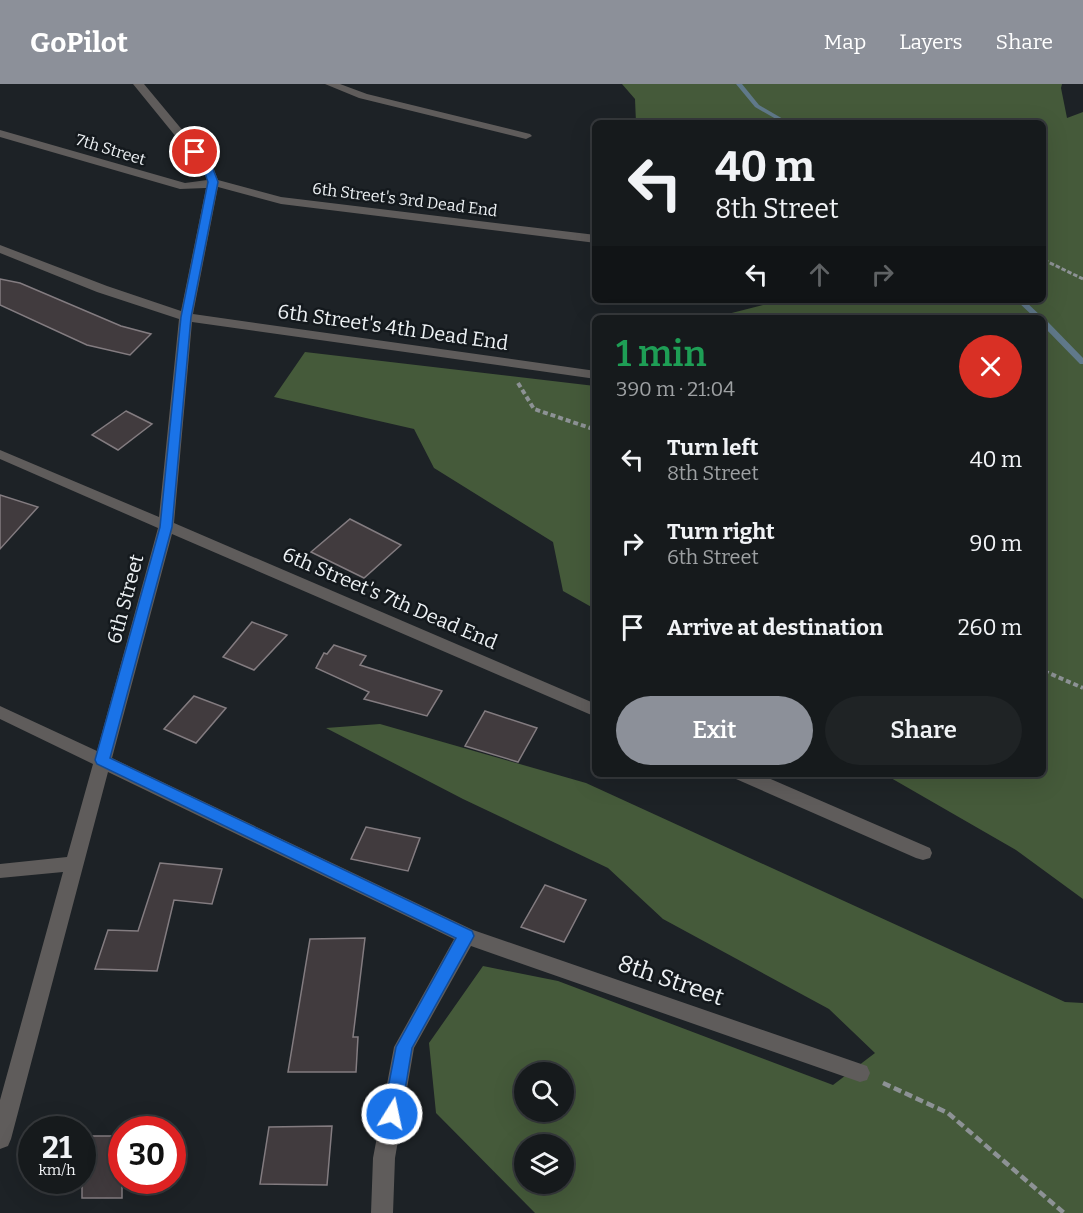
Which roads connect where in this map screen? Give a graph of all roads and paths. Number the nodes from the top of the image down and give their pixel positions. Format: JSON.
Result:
{"nodes":[{"id":1,"x":138,"y":84,"type":"edge"},
{"id":2,"x":330,"y":84,"type":"edge"},
{"id":3,"x":0,"y":133,"type":"edge"},
{"id":4,"x":526,"y":136,"type":"dead end"},
{"id":5,"x":213,"y":182,"type":"junction"},
{"id":6,"x":592,"y":239,"type":"edge"},
{"id":7,"x":0,"y":249,"type":"edge"},
{"id":8,"x":1046,"y":261,"type":"edge"},
{"id":9,"x":1083,"y":279,"type":"edge"},
{"id":10,"x":186,"y":317,"type":"junction"},
{"id":11,"x":506,"y":362,"type":"junction"},
{"id":12,"x":592,"y":374,"type":"edge"},
{"id":13,"x":592,"y":429,"type":"edge"},
{"id":14,"x":0,"y":454,"type":"edge"},
{"id":15,"x":166,"y":527,"type":"junction"},
{"id":16,"x":1046,"y":672,"type":"edge"},
{"id":17,"x":1083,"y":688,"type":"edge"},
{"id":18,"x":592,"y":709,"type":"edge"},
{"id":19,"x":0,"y":712,"type":"edge"},
{"id":20,"x":102,"y":760,"type":"junction"},
{"id":21,"x":749,"y":777,"type":"edge"},
{"id":22,"x":923,"y":853,"type":"dead end"},
{"id":23,"x":74,"y":864,"type":"junction"},
{"id":24,"x":0,"y":871,"type":"edge"},
{"id":25,"x":466,"y":936,"type":"junction"},
{"id":26,"x":860,"y":1073,"type":"joint"},
{"id":27,"x":0,"y":1139,"type":"edge"},
{"id":28,"x":382,"y":1213,"type":"edge"},
{"id":29,"x":1064,"y":1213,"type":"edge"}],
"edges":[{"from":1,"to":5,"type":"street"},
{"from":2,"to":4,"type":"street"},
{"from":3,"to":5,"type":"street","name":"7th Street"},
{"from":5,"to":6,"type":"street","name":"6th Street's 3rd Dead End"},
{"from":5,"to":10,"type":"street","name":"6th Street"},
{"from":7,"to":10,"type":"street","name":"6th Street's 4th Dead End"},
{"from":8,"to":9,"type":"path"},
{"from":10,"to":11,"type":"street","name":"6th Street's 4th Dead End"},
{"from":10,"to":15,"type":"street","name":"6th Street"},
{"from":11,"to":12,"type":"street","name":"6th Street's 4th Dead End"},
{"from":11,"to":13,"type":"path"},
{"from":14,"to":15,"type":"street","name":"6th Street's 7th Dead End"},
{"from":15,"to":18,"type":"street","name":"6th Street's 7th Dead End"},
{"from":15,"to":20,"type":"street","name":"6th Street"},
{"from":16,"to":17,"type":"path"},
{"from":19,"to":20,"type":"street","name":"8th Street"},
{"from":20,"to":23,"type":"street","name":"6th Street"},
{"from":20,"to":25,"type":"street","name":"8th Street"},
{"from":21,"to":22,"type":"street"},
{"from":23,"to":24,"type":"street"},
{"from":23,"to":27,"type":"street","name":"6th Street"},
{"from":25,"to":26,"type":"street","name":"8th Street"},
{"from":25,"to":28,"type":"street"},
{"from":26,"to":29,"type":"path"}]}
